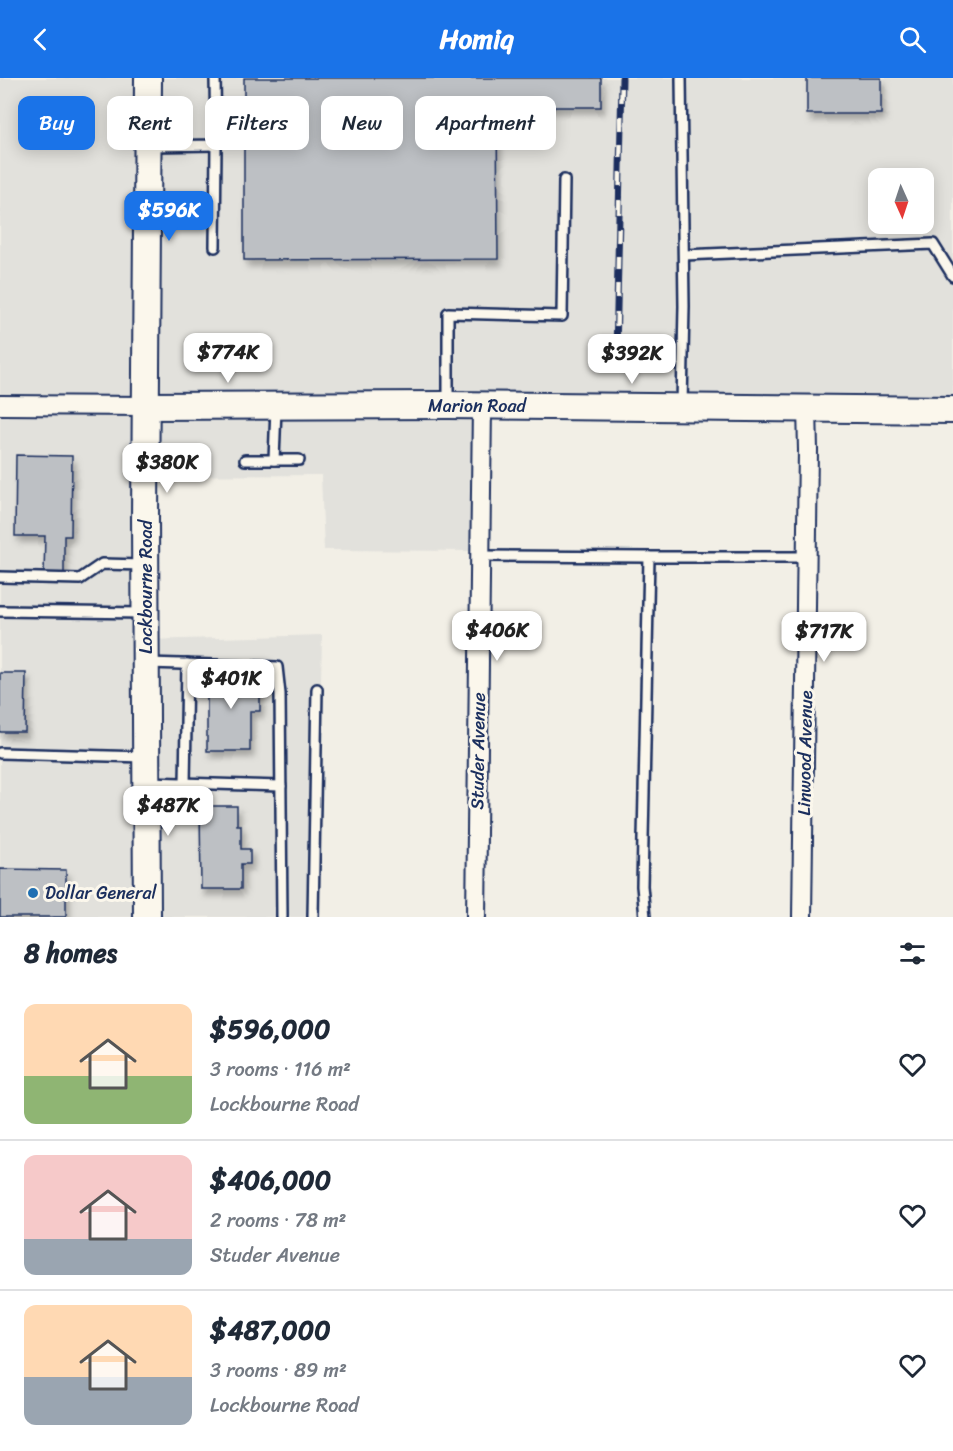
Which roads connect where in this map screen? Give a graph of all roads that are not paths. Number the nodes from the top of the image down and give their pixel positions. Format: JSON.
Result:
{"nodes":[{"id":1,"x":148,"y":78,"type":"edge"},
{"id":2,"x":215,"y":78,"type":"edge"},
{"id":3,"x":681,"y":78,"type":"edge"},
{"id":4,"x":148,"y":96,"type":"edge"},
{"id":5,"x":215,"y":96,"type":"edge"},
{"id":6,"x":148,"y":150,"type":"edge"},
{"id":7,"x":216,"y":150,"type":"edge"},
{"id":8,"x":564,"y":180,"type":"dead end"},
{"id":9,"x":215,"y":247,"type":"dead end"},
{"id":10,"x":684,"y":255,"type":"junction"},
{"id":11,"x":953,"y":276,"type":"edge"},
{"id":12,"x":0,"y":405,"type":"edge"},
{"id":13,"x":276,"y":405,"type":"junction"},
{"id":14,"x":448,"y":405,"type":"junction"},
{"id":15,"x":146,"y":406,"type":"junction"},
{"id":16,"x":482,"y":406,"type":"junction"},
{"id":17,"x":682,"y":407,"type":"junction"},
{"id":18,"x":807,"y":408,"type":"junction"},
{"id":19,"x":953,"y":410,"type":"edge"},
{"id":20,"x":245,"y":460,"type":"dead end"},
{"id":21,"x":274,"y":460,"type":"junction"},
{"id":22,"x":299,"y":460,"type":"dead end"},
{"id":23,"x":481,"y":556,"type":"junction"},
{"id":24,"x":649,"y":557,"type":"junction"},
{"id":25,"x":807,"y":557,"type":"junction"},
{"id":26,"x":146,"y":565,"type":"junction"},
{"id":27,"x":0,"y":578,"type":"edge"},
{"id":28,"x":0,"y":611,"type":"edge"},
{"id":29,"x":146,"y":613,"type":"junction"},
{"id":30,"x":146,"y":663,"type":"junction"},
{"id":31,"x":187,"y":664,"type":"junction"},
{"id":32,"x":317,"y":688,"type":"dead end"},
{"id":33,"x":0,"y":753,"type":"edge"},
{"id":34,"x":147,"y":770,"type":"junction"},
{"id":35,"x":185,"y":784,"type":"junction"},
{"id":36,"x":281,"y":786,"type":"junction"},
{"id":37,"x":147,"y":917,"type":"edge"},
{"id":38,"x":282,"y":917,"type":"edge"},
{"id":39,"x":313,"y":917,"type":"edge"},
{"id":40,"x":476,"y":917,"type":"edge"},
{"id":41,"x":645,"y":917,"type":"edge"},
{"id":42,"x":802,"y":917,"type":"edge"}],
"edges":[{"from":1,"to":4,"type":"main road","name":"Lockbourne Road"},
{"from":2,"to":5,"type":"lane"},
{"from":3,"to":10,"type":"lane"},
{"from":6,"to":15,"type":"main road","name":"Lockbourne Road"},
{"from":7,"to":9,"type":"lane"},
{"from":8,"to":14,"type":"lane"},
{"from":10,"to":11,"type":"lane"},
{"from":10,"to":17,"type":"lane"},
{"from":12,"to":15,"type":"street","name":"Marion Road"},
{"from":13,"to":14,"type":"main road","name":"Marion Road"},
{"from":13,"to":15,"type":"main road","name":"Marion Road"},
{"from":13,"to":21,"type":"lane"},
{"from":14,"to":16,"type":"main road","name":"Marion Road"},
{"from":15,"to":26,"type":"main road","name":"Lockbourne Road"},
{"from":16,"to":17,"type":"main road","name":"Marion Road"},
{"from":16,"to":23,"type":"street","name":"Studer Avenue"},
{"from":17,"to":18,"type":"main road","name":"Marion Road"},
{"from":18,"to":19,"type":"main road","name":"Marion Road"},
{"from":18,"to":25,"type":"street","name":"Linwood Avenue"},
{"from":20,"to":21,"type":"lane"},
{"from":21,"to":22,"type":"lane"},
{"from":23,"to":24,"type":"lane"},
{"from":23,"to":40,"type":"street","name":"Studer Avenue"},
{"from":24,"to":25,"type":"lane"},
{"from":24,"to":41,"type":"lane"},
{"from":25,"to":42,"type":"street","name":"Linwood Avenue"},
{"from":26,"to":27,"type":"lane"},
{"from":26,"to":29,"type":"main road","name":"Lockbourne Road"},
{"from":28,"to":29,"type":"lane"},
{"from":29,"to":30,"type":"main road","name":"Lockbourne Road"},
{"from":30,"to":31,"type":"lane"},
{"from":30,"to":34,"type":"main road","name":"Lockbourne Road"},
{"from":31,"to":35,"type":"lane"},
{"from":31,"to":36,"type":"lane"},
{"from":32,"to":39,"type":"lane"},
{"from":33,"to":34,"type":"lane"},
{"from":34,"to":35,"type":"lane"},
{"from":34,"to":37,"type":"main road","name":"Lockbourne Road"},
{"from":35,"to":36,"type":"lane"},
{"from":36,"to":38,"type":"lane"}]}
